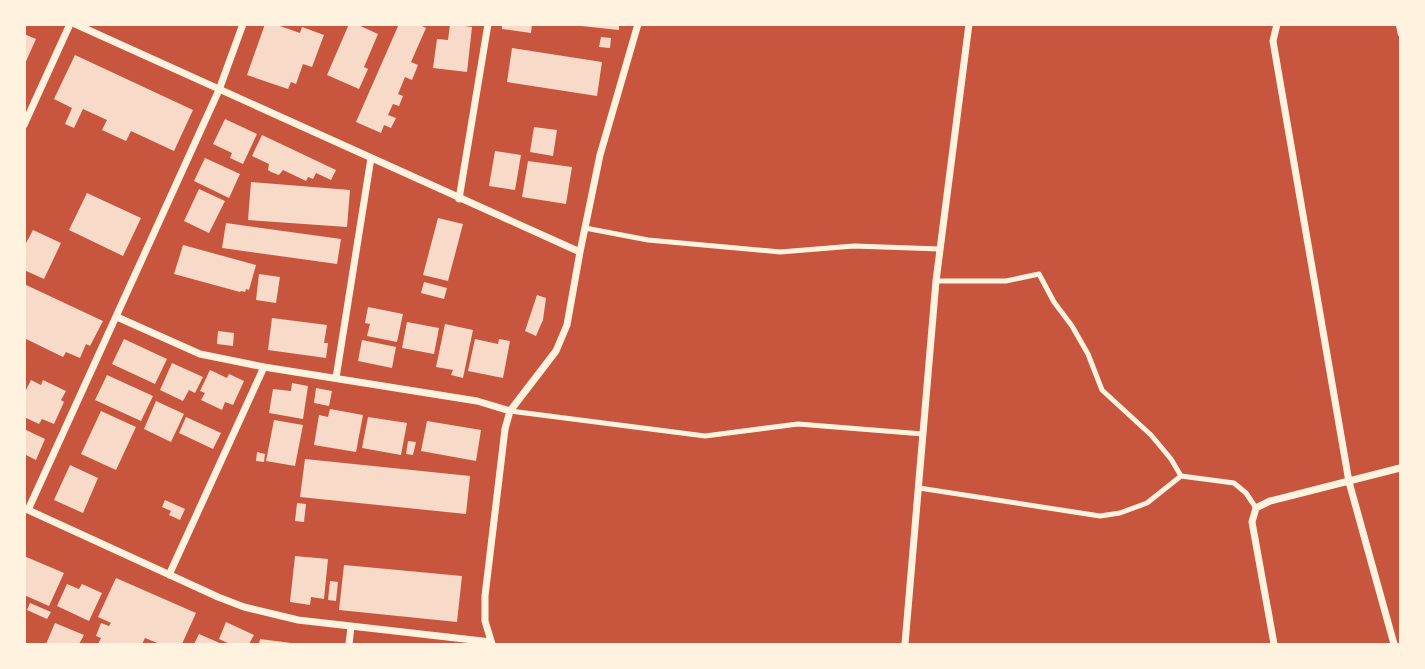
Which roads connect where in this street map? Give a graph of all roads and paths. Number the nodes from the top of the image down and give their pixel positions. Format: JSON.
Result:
{"nodes":[{"id":1,"x":73,"y":24,"type":"edge"},
{"id":2,"x":243,"y":24,"type":"edge"},
{"id":3,"x":488,"y":24,"type":"edge"},
{"id":4,"x":638,"y":24,"type":"edge"},
{"id":5,"x":969,"y":24,"type":"edge"},
{"id":6,"x":1277,"y":24,"type":"edge"},
{"id":7,"x":1398,"y":24,"type":"edge"},
{"id":8,"x":1401,"y":34,"type":"edge"},
{"id":9,"x":219,"y":90,"type":"junction"},
{"id":10,"x":24,"y":125,"type":"edge"},
{"id":11,"x":371,"y":158,"type":"junction"},
{"id":12,"x":458,"y":199,"type":"junction"},
{"id":13,"x":585,"y":228,"type":"junction"},
{"id":14,"x":940,"y":249,"type":"junction"},
{"id":15,"x":580,"y":252,"type":"junction"},
{"id":16,"x":936,"y":281,"type":"junction"},
{"id":17,"x":117,"y":317,"type":"junction"},
{"id":18,"x":264,"y":367,"type":"junction"},
{"id":19,"x":336,"y":378,"type":"junction"},
{"id":20,"x":510,"y":411,"type":"junction"},
{"id":21,"x":923,"y":434,"type":"junction"},
{"id":22,"x":1401,"y":468,"type":"edge"},
{"id":23,"x":1181,"y":476,"type":"junction"},
{"id":24,"x":1349,"y":482,"type":"junction"},
{"id":25,"x":919,"y":488,"type":"junction"},
{"id":26,"x":1256,"y":508,"type":"junction"},
{"id":27,"x":27,"y":509,"type":"edge"},
{"id":28,"x":169,"y":575,"type":"junction"},
{"id":29,"x":351,"y":627,"type":"junction"},
{"id":30,"x":492,"y":643,"type":"edge"},
{"id":31,"x":349,"y":645,"type":"edge"},
{"id":32,"x":905,"y":645,"type":"edge"},
{"id":33,"x":1274,"y":645,"type":"edge"},
{"id":34,"x":1394,"y":645,"type":"edge"}],
"edges":[{"from":1,"to":9,"type":"street"},
{"from":1,"to":10,"type":"street"},
{"from":2,"to":9,"type":"street"},
{"from":3,"to":12,"type":"street"},
{"from":4,"to":13,"type":"street"},
{"from":5,"to":14,"type":"street"},
{"from":6,"to":24,"type":"street"},
{"from":7,"to":8,"type":"path"},
{"from":9,"to":11,"type":"street"},
{"from":9,"to":17,"type":"street"},
{"from":11,"to":12,"type":"street"},
{"from":11,"to":19,"type":"street"},
{"from":12,"to":15,"type":"street"},
{"from":13,"to":14,"type":"lane"},
{"from":13,"to":15,"type":"street"},
{"from":14,"to":16,"type":"street"},
{"from":15,"to":20,"type":"street"},
{"from":16,"to":21,"type":"street"},
{"from":16,"to":23,"type":"lane"},
{"from":17,"to":18,"type":"street"},
{"from":17,"to":27,"type":"street"},
{"from":18,"to":19,"type":"street"},
{"from":18,"to":28,"type":"street"},
{"from":19,"to":20,"type":"street"},
{"from":20,"to":21,"type":"lane"},
{"from":20,"to":30,"type":"street"},
{"from":21,"to":25,"type":"street"},
{"from":22,"to":24,"type":"street"},
{"from":23,"to":25,"type":"lane"},
{"from":23,"to":26,"type":"lane"},
{"from":24,"to":26,"type":"street"},
{"from":24,"to":34,"type":"street"},
{"from":25,"to":32,"type":"street"},
{"from":26,"to":33,"type":"street"},
{"from":27,"to":28,"type":"street"},
{"from":28,"to":29,"type":"street"},
{"from":29,"to":30,"type":"street"},
{"from":29,"to":31,"type":"street"}]}
